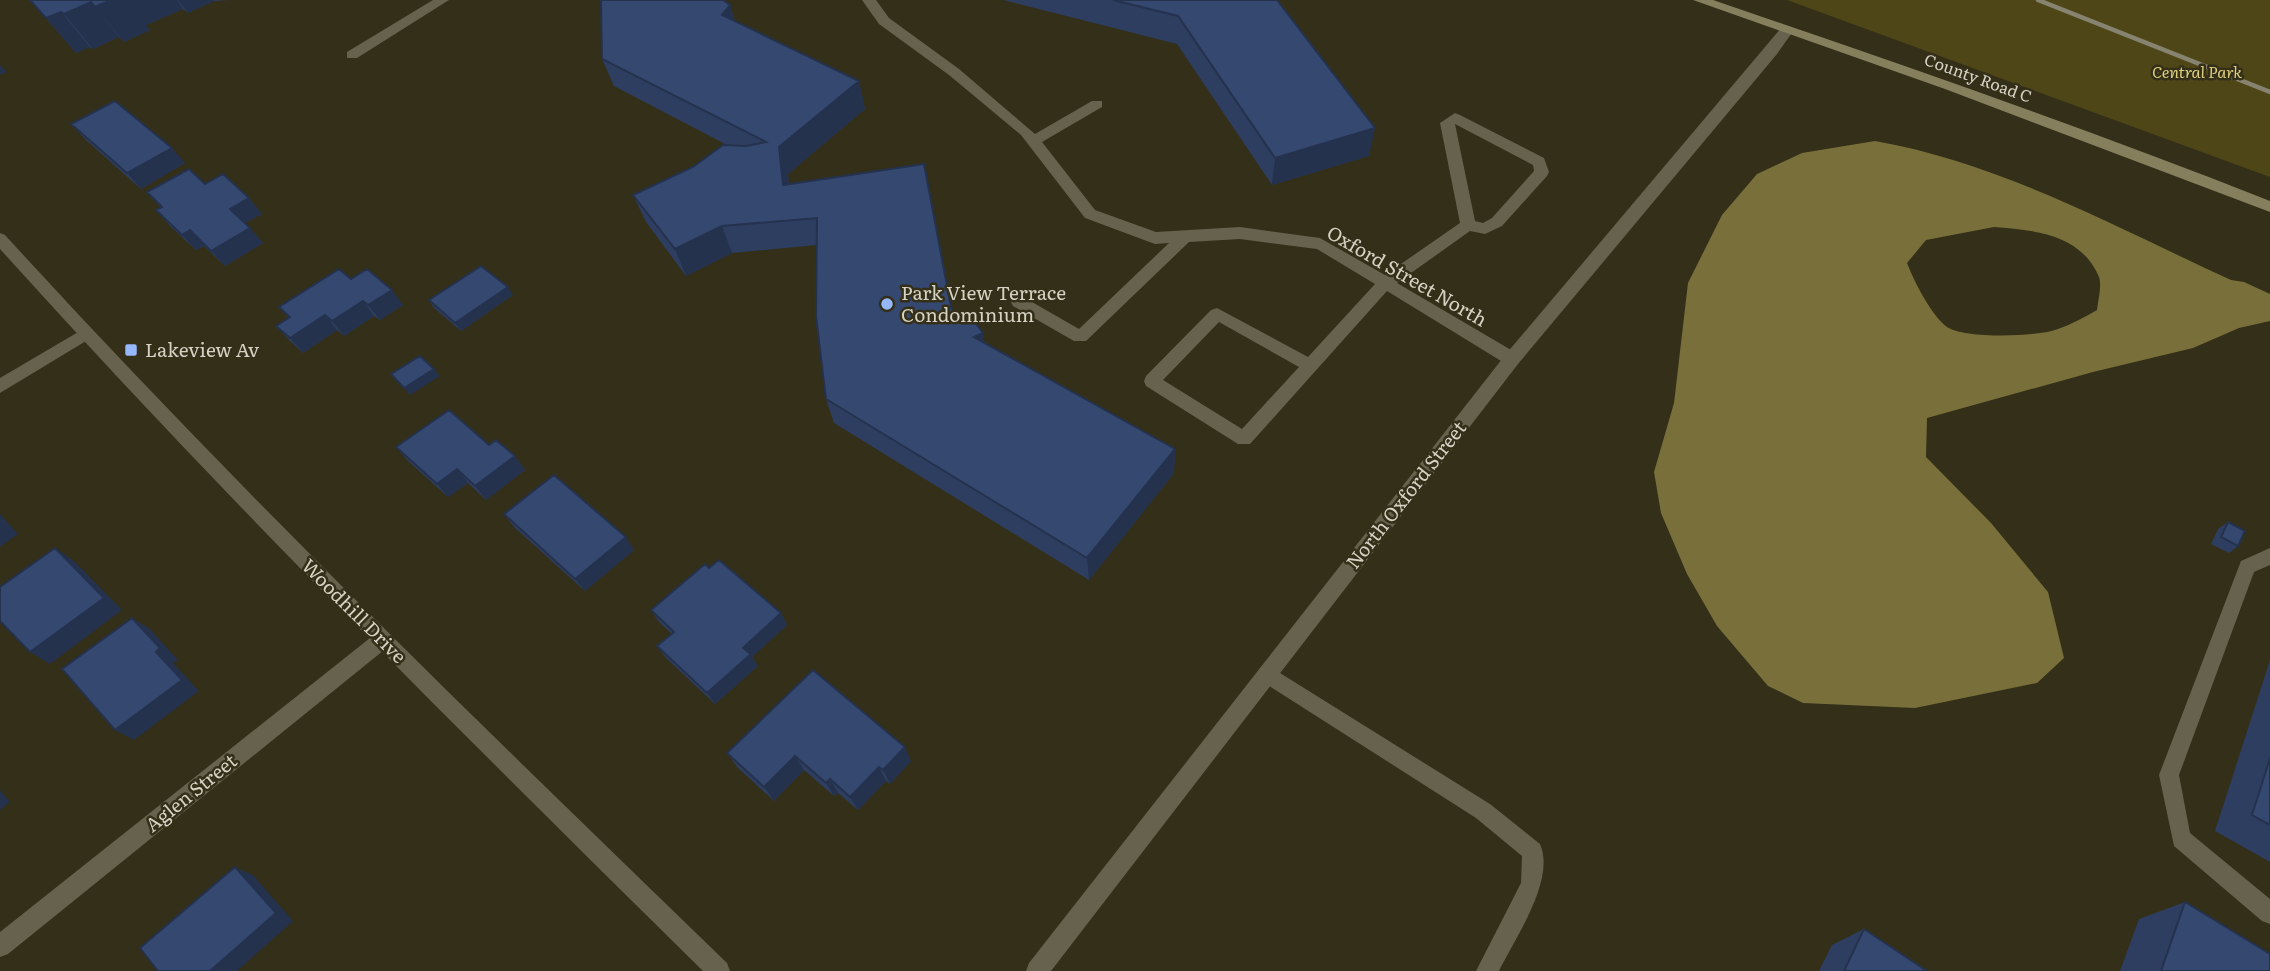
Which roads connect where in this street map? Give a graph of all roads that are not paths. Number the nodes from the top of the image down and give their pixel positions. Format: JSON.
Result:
{"nodes":[{"id":1,"x":442,"y":0,"type":"edge"},
{"id":2,"x":869,"y":0,"type":"edge"},
{"id":3,"x":1700,"y":0,"type":"edge"},
{"id":4,"x":1787,"y":30,"type":"junction"},
{"id":5,"x":352,"y":55,"type":"dead end"},
{"id":6,"x":1097,"y":104,"type":"dead end"},
{"id":7,"x":1033,"y":141,"type":"junction"},
{"id":8,"x":2270,"y":204,"type":"edge"},
{"id":9,"x":1468,"y":225,"type":"junction"},
{"id":10,"x":1183,"y":238,"type":"junction"},
{"id":11,"x":0,"y":239,"type":"edge"},
{"id":12,"x":1385,"y":283,"type":"junction"},
{"id":13,"x":1019,"y":302,"type":"dead end"},
{"id":14,"x":85,"y":334,"type":"junction"},
{"id":15,"x":1512,"y":359,"type":"junction"},
{"id":16,"x":1310,"y":366,"type":"junction"},
{"id":17,"x":0,"y":386,"type":"edge"},
{"id":18,"x":2270,"y":556,"type":"edge"},
{"id":19,"x":382,"y":640,"type":"junction"},
{"id":20,"x":1267,"y":674,"type":"junction"},
{"id":21,"x":2270,"y":912,"type":"edge"},
{"id":22,"x":0,"y":946,"type":"edge"},
{"id":23,"x":719,"y":971,"type":"edge"},
{"id":24,"x":1037,"y":971,"type":"edge"},
{"id":25,"x":1488,"y":971,"type":"edge"}],
"edges":[{"from":1,"to":5,"type":"street"},
{"from":2,"to":7,"type":"street","name":"Oxford Street North"},
{"from":3,"to":4,"type":"main road","name":"County Road C"},
{"from":4,"to":8,"type":"main road","name":"County Road C"},
{"from":4,"to":15,"type":"street","name":"North Oxford Street"},
{"from":6,"to":7,"type":"street"},
{"from":7,"to":10,"type":"street","name":"Oxford Street North"},
{"from":9,"to":9,"type":"street"},
{"from":9,"to":12,"type":"street"},
{"from":10,"to":12,"type":"street","name":"Oxford Street North"},
{"from":10,"to":13,"type":"street"},
{"from":11,"to":14,"type":"street","name":"Woodhill Drive"},
{"from":12,"to":15,"type":"street","name":"Oxford Street North"},
{"from":12,"to":16,"type":"street"},
{"from":14,"to":17,"type":"street"},
{"from":14,"to":19,"type":"street","name":"Woodhill Drive"},
{"from":15,"to":20,"type":"street","name":"North Oxford Street"},
{"from":16,"to":16,"type":"street"},
{"from":18,"to":21,"type":"street"},
{"from":19,"to":22,"type":"street","name":"Aglen Street"},
{"from":19,"to":23,"type":"street","name":"Woodhill Drive"},
{"from":20,"to":24,"type":"street","name":"North Oxford Street"},
{"from":20,"to":25,"type":"street"}]}
